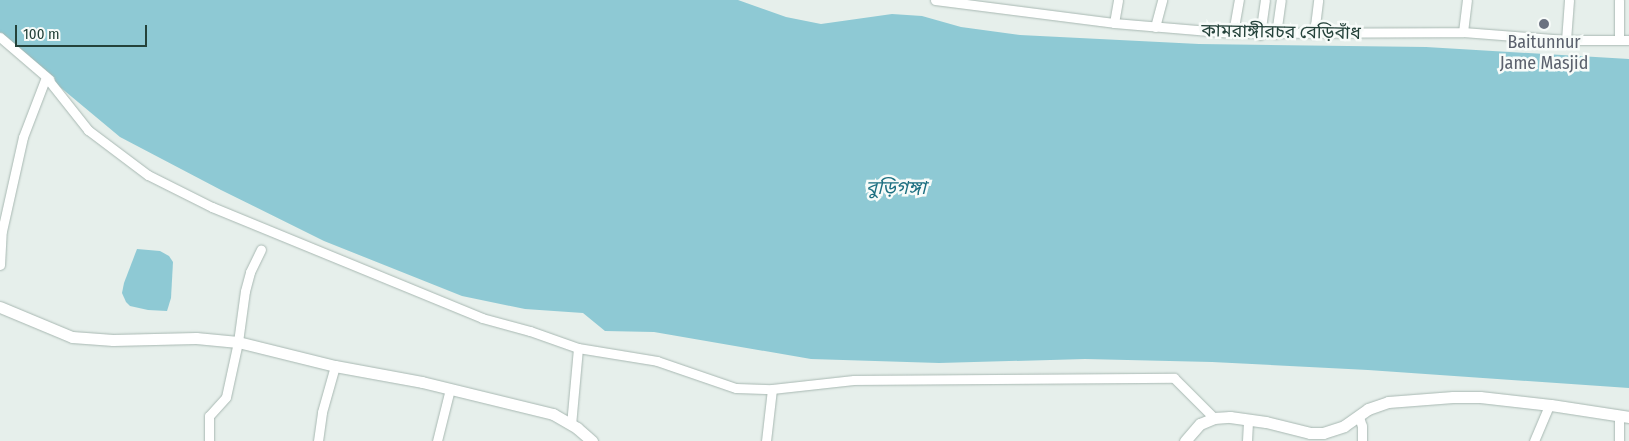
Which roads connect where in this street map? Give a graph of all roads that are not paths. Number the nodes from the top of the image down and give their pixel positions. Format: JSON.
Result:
{"nodes":[{"id":1,"x":935,"y":0,"type":"edge"},
{"id":2,"x":1025,"y":0,"type":"edge"},
{"id":3,"x":1118,"y":0,"type":"edge"},
{"id":4,"x":1162,"y":0,"type":"edge"},
{"id":5,"x":1239,"y":0,"type":"edge"},
{"id":6,"x":1264,"y":0,"type":"edge"},
{"id":7,"x":1281,"y":0,"type":"edge"},
{"id":8,"x":1318,"y":0,"type":"edge"},
{"id":9,"x":1466,"y":0,"type":"edge"},
{"id":10,"x":1569,"y":0,"type":"edge"},
{"id":11,"x":1619,"y":0,"type":"edge"},
{"id":12,"x":972,"y":2,"type":"edge"},
{"id":13,"x":1023,"y":10,"type":"junction"},
{"id":14,"x":1114,"y":23,"type":"junction"},
{"id":15,"x":1155,"y":27,"type":"junction"},
{"id":16,"x":1463,"y":32,"type":"junction"},
{"id":17,"x":1233,"y":33,"type":"junction"},
{"id":18,"x":1276,"y":34,"type":"junction"},
{"id":19,"x":1314,"y":34,"type":"junction"},
{"id":20,"x":1260,"y":35,"type":"junction"},
{"id":21,"x":0,"y":37,"type":"edge"},
{"id":22,"x":1618,"y":39,"type":"junction"},
{"id":23,"x":1566,"y":40,"type":"junction"},
{"id":24,"x":1629,"y":40,"type":"edge"},
{"id":25,"x":62,"y":91,"type":"dead end"},
{"id":26,"x":261,"y":249,"type":"dead end"},
{"id":27,"x":0,"y":265,"type":"edge"},
{"id":28,"x":0,"y":307,"type":"edge"},
{"id":29,"x":238,"y":342,"type":"junction"},
{"id":30,"x":578,"y":348,"type":"junction"},
{"id":31,"x":335,"y":366,"type":"junction"},
{"id":32,"x":450,"y":389,"type":"junction"},
{"id":33,"x":772,"y":389,"type":"junction"},
{"id":34,"x":1548,"y":404,"type":"junction"},
{"id":35,"x":1358,"y":417,"type":"junction"},
{"id":36,"x":1624,"y":417,"type":"edge"},
{"id":37,"x":1214,"y":418,"type":"junction"},
{"id":38,"x":1248,"y":420,"type":"junction"},
{"id":39,"x":571,"y":425,"type":"junction"},
{"id":40,"x":209,"y":441,"type":"edge"},
{"id":41,"x":318,"y":441,"type":"edge"},
{"id":42,"x":437,"y":441,"type":"edge"},
{"id":43,"x":592,"y":441,"type":"edge"},
{"id":44,"x":766,"y":441,"type":"edge"},
{"id":45,"x":1186,"y":441,"type":"edge"},
{"id":46,"x":1246,"y":441,"type":"edge"},
{"id":47,"x":1362,"y":441,"type":"edge"},
{"id":48,"x":1534,"y":441,"type":"edge"},
{"id":49,"x":1619,"y":441,"type":"edge"}],
"edges":[{"from":1,"to":12,"type":"street","name":"কামরাঙ্গীরচর বেড়িবাঁধ"},
{"from":2,"to":13,"type":"street"},
{"from":3,"to":14,"type":"street"},
{"from":4,"to":15,"type":"street"},
{"from":5,"to":17,"type":"street"},
{"from":6,"to":20,"type":"street"},
{"from":7,"to":18,"type":"street"},
{"from":8,"to":19,"type":"street"},
{"from":9,"to":16,"type":"street"},
{"from":10,"to":23,"type":"street"},
{"from":11,"to":22,"type":"street"},
{"from":12,"to":13,"type":"street","name":"কামরাঙ্গীরচর বেড়িবাঁধ"},
{"from":13,"to":14,"type":"street","name":"কামরাঙ্গীরচর বেড়িবাঁধ"},
{"from":14,"to":15,"type":"street","name":"কামরাঙ্গীরচর বেড়িবাঁধ"},
{"from":15,"to":17,"type":"street","name":"কামরাঙ্গীরচর বেড়িবাঁধ"},
{"from":16,"to":19,"type":"street","name":"কামরাঙ্গীরচর বেড়িবাঁধ"},
{"from":16,"to":23,"type":"street","name":"কামরাঙ্গীরচর বেড়িবাঁধ"},
{"from":17,"to":20,"type":"street","name":"কামরাঙ্গীরচর বেড়িবাঁধ"},
{"from":18,"to":19,"type":"street","name":"কামরাঙ্গীরচর বেড়িবাঁধ"},
{"from":18,"to":20,"type":"street","name":"কামরাঙ্গীরচর বেড়িবাঁধ"},
{"from":21,"to":25,"type":"street"},
{"from":22,"to":23,"type":"street","name":"কামরাঙ্গীরচর বেড়িবাঁধ"},
{"from":22,"to":24,"type":"street","name":"কামরাঙ্গীরচর বেড়িবাঁধ"},
{"from":26,"to":29,"type":"street"},
{"from":27,"to":30,"type":"street"},
{"from":28,"to":29,"type":"street"},
{"from":29,"to":31,"type":"street"},
{"from":29,"to":40,"type":"street"},
{"from":30,"to":33,"type":"street"},
{"from":30,"to":39,"type":"street"},
{"from":31,"to":32,"type":"street"},
{"from":31,"to":41,"type":"street"},
{"from":32,"to":39,"type":"street"},
{"from":32,"to":42,"type":"street"},
{"from":33,"to":37,"type":"street"},
{"from":33,"to":44,"type":"street"},
{"from":34,"to":35,"type":"street"},
{"from":34,"to":36,"type":"street"},
{"from":34,"to":48,"type":"street"},
{"from":35,"to":38,"type":"street"},
{"from":35,"to":47,"type":"street"},
{"from":36,"to":49,"type":"street"},
{"from":37,"to":38,"type":"street"},
{"from":37,"to":45,"type":"street"},
{"from":38,"to":46,"type":"street"},
{"from":39,"to":43,"type":"street"}]}
